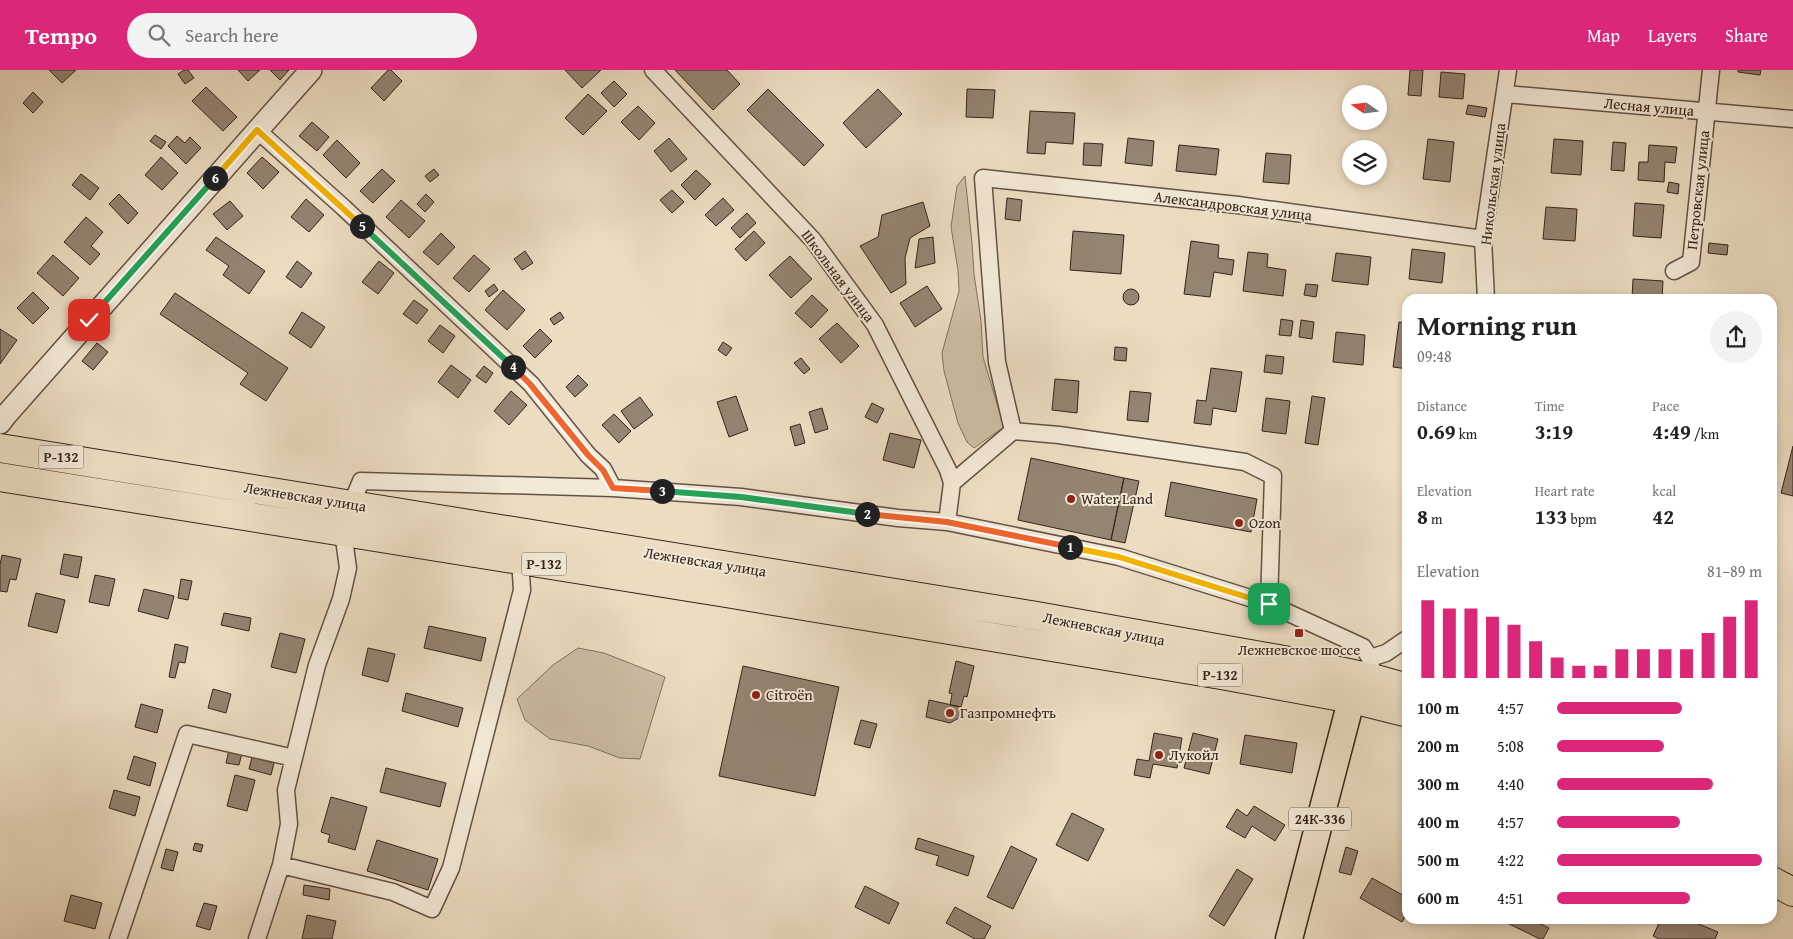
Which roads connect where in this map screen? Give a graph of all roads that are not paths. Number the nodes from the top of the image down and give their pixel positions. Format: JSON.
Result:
{"nodes":[{"id":1,"x":312,"y":70,"type":"edge"},
{"id":2,"x":653,"y":70,"type":"edge"},
{"id":3,"x":1508,"y":70,"type":"edge"},
{"id":4,"x":1711,"y":70,"type":"edge"},
{"id":5,"x":1505,"y":94,"type":"junction"},
{"id":6,"x":1706,"y":112,"type":"junction"},
{"id":7,"x":1793,"y":119,"type":"edge"},
{"id":8,"x":257,"y":130,"type":"junction"},
{"id":9,"x":1483,"y":239,"type":"junction"},
{"id":10,"x":1674,"y":271,"type":"dead end"},
{"id":11,"x":1486,"y":294,"type":"edge"},
{"id":12,"x":0,"y":423,"type":"edge"},
{"id":13,"x":1013,"y":431,"type":"junction"},
{"id":14,"x":0,"y":448,"type":"edge"},
{"id":15,"x":0,"y":477,"type":"edge"},
{"id":16,"x":952,"y":483,"type":"junction"},
{"id":17,"x":613,"y":488,"type":"junction"},
{"id":18,"x":350,"y":505,"type":"junction"},
{"id":19,"x":947,"y":522,"type":"junction"},
{"id":20,"x":343,"y":532,"type":"junction"},
{"id":21,"x":520,"y":560,"type":"junction"},
{"id":22,"x":1269,"y":604,"type":"junction"},
{"id":23,"x":1402,"y":642,"type":"edge"},
{"id":24,"x":1364,"y":683,"type":"junction"},
{"id":25,"x":1402,"y":687,"type":"edge"},
{"id":26,"x":1402,"y":709,"type":"edge"},
{"id":27,"x":294,"y":758,"type":"junction"},
{"id":28,"x":281,"y":865,"type":"junction"},
{"id":29,"x":1777,"y":884,"type":"edge"},
{"id":30,"x":1793,"y":892,"type":"edge"},
{"id":31,"x":1777,"y":903,"type":"edge"},
{"id":32,"x":1793,"y":911,"type":"edge"},
{"id":33,"x":118,"y":939,"type":"edge"},
{"id":34,"x":257,"y":939,"type":"edge"},
{"id":35,"x":1289,"y":939,"type":"edge"},
{"id":36,"x":1304,"y":939,"type":"edge"}],
"edges":[{"from":1,"to":8,"type":"street"},
{"from":2,"to":16,"type":"street","name":"Школьная улица"},
{"from":3,"to":5,"type":"street","name":"Никольская улица"},
{"from":4,"to":6,"type":"street","name":"Петровская улица"},
{"from":5,"to":6,"type":"street","name":"Лесная улица"},
{"from":5,"to":9,"type":"street","name":"Никольская улица"},
{"from":6,"to":7,"type":"street","name":"Лесная улица"},
{"from":6,"to":10,"type":"street","name":"Петровская улица"},
{"from":8,"to":12,"type":"street"},
{"from":8,"to":17,"type":"street"},
{"from":9,"to":11,"type":"street","name":"Никольская улица"},
{"from":9,"to":13,"type":"street","name":"Александровская улица"},
{"from":13,"to":16,"type":"street"},
{"from":13,"to":22,"type":"street"},
{"from":14,"to":18,"type":"highway","name":"Лежневская улица","number":"Р-132"},
{"from":15,"to":20,"type":"highway","name":"Лежневская улица","number":"Р-132"},
{"from":16,"to":19,"type":"street","name":"Школьная улица"},
{"from":17,"to":18,"type":"street"},
{"from":17,"to":19,"type":"street"},
{"from":18,"to":24,"type":"highway","name":"Лежневская улица","number":"Р-132"},
{"from":19,"to":22,"type":"street"},
{"from":20,"to":21,"type":"highway","name":"Лежневская улица","number":"Р-132"},
{"from":20,"to":27,"type":"street"},
{"from":21,"to":24,"type":"highway","name":"Лежневская улица","number":"Р-132"},
{"from":21,"to":28,"type":"street"},
{"from":22,"to":24,"type":"street"},
{"from":23,"to":24,"type":"street"},
{"from":24,"to":25,"type":"highway","name":"Лежневская улица","number":"Р-132"},
{"from":24,"to":26,"type":"highway","name":"Лежневская улица","number":"Р-132"},
{"from":24,"to":35,"type":"main road","number":"24К-336"},
{"from":24,"to":36,"type":"main road","number":"24К-336"},
{"from":27,"to":28,"type":"street"},
{"from":27,"to":33,"type":"street"},
{"from":28,"to":34,"type":"street"},
{"from":29,"to":30,"type":"highway"},
{"from":31,"to":32,"type":"highway"}]}
